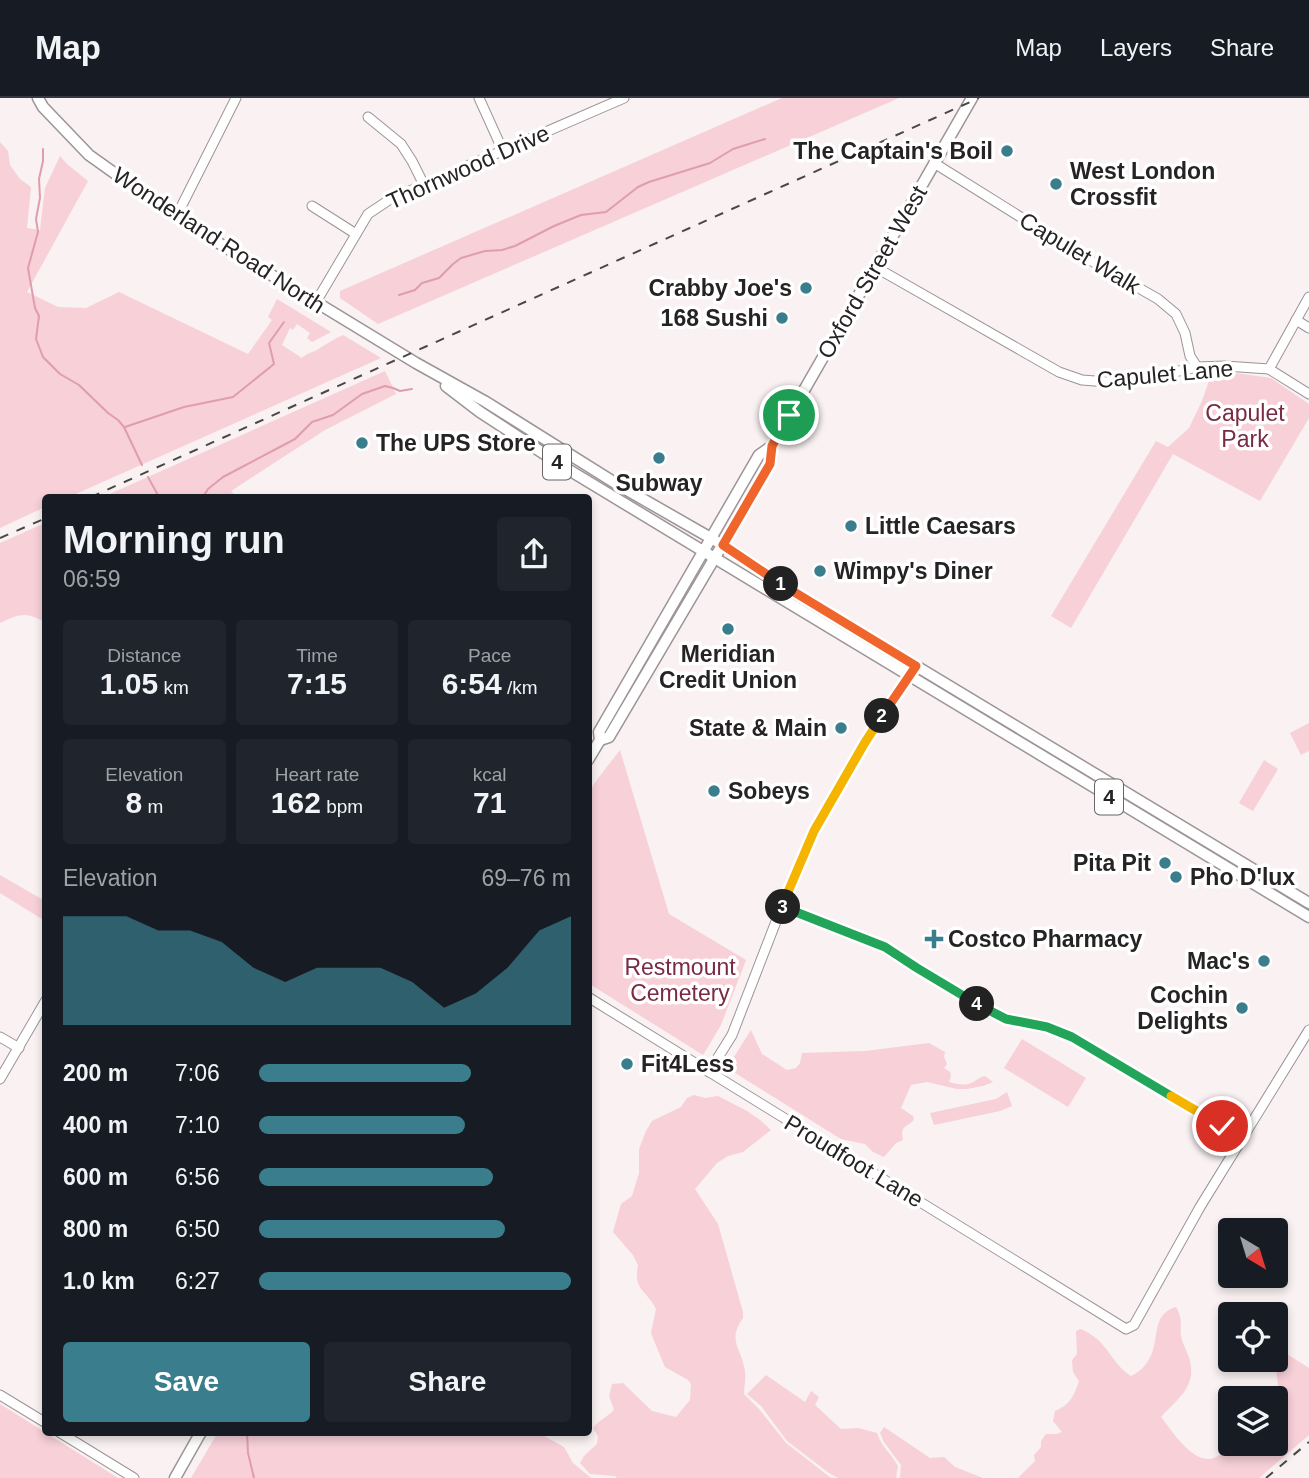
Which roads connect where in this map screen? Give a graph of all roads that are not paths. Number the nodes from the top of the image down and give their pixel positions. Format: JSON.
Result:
{"nodes":[{"id":1,"x":38,"y":98,"type":"edge"},
{"id":2,"x":236,"y":98,"type":"edge"},
{"id":3,"x":479,"y":98,"type":"edge"},
{"id":4,"x":624,"y":98,"type":"edge"},
{"id":5,"x":972,"y":98,"type":"edge"},
{"id":6,"x":368,"y":117,"type":"dead end"},
{"id":7,"x":503,"y":151,"type":"junction"},
{"id":8,"x":934,"y":163,"type":"junction"},
{"id":9,"x":424,"y":185,"type":"junction"},
{"id":10,"x":312,"y":206,"type":"dead end"},
{"id":11,"x":176,"y":217,"type":"junction"},
{"id":12,"x":356,"y":234,"type":"junction"},
{"id":13,"x":875,"y":267,"type":"junction"},
{"id":14,"x":1309,"y":297,"type":"edge"},
{"id":15,"x":316,"y":302,"type":"junction"},
{"id":16,"x":1296,"y":320,"type":"junction"},
{"id":17,"x":1309,"y":328,"type":"edge"},
{"id":18,"x":416,"y":362,"type":"junction"},
{"id":19,"x":1197,"y":368,"type":"junction"},
{"id":20,"x":1269,"y":369,"type":"junction"},
{"id":21,"x":1309,"y":394,"type":"edge"},
{"id":22,"x":772,"y":446,"type":"junction"},
{"id":23,"x":711,"y":539,"type":"junction"},
{"id":24,"x":723,"y":545,"type":"junction"},
{"id":25,"x":704,"y":551,"type":"junction"},
{"id":26,"x":715,"y":558,"type":"junction"},
{"id":27,"x":916,"y":666,"type":"junction"},
{"id":28,"x":908,"y":676,"type":"junction"},
{"id":29,"x":600,"y":740,"type":"junction"},
{"id":30,"x":592,"y":753,"type":"edge"},
{"id":31,"x":1309,"y":903,"type":"edge"},
{"id":32,"x":782,"y":906,"type":"junction"},
{"id":33,"x":1309,"y":917,"type":"edge"},
{"id":34,"x":592,"y":999,"type":"edge"},
{"id":35,"x":42,"y":1007,"type":"edge"},
{"id":36,"x":1309,"y":1030,"type":"edge"},
{"id":37,"x":0,"y":1037,"type":"edge"},
{"id":38,"x":19,"y":1048,"type":"junction"},
{"id":39,"x":709,"y":1072,"type":"junction"},
{"id":40,"x":0,"y":1079,"type":"edge"},
{"id":41,"x":1242,"y":1139,"type":"junction"},
{"id":42,"x":0,"y":1395,"type":"edge"},
{"id":43,"x":42,"y":1421,"type":"edge"},
{"id":44,"x":66,"y":1436,"type":"edge"},
{"id":45,"x":199,"y":1436,"type":"edge"},
{"id":46,"x":134,"y":1478,"type":"edge"},
{"id":47,"x":175,"y":1478,"type":"edge"}],
"edges":[{"from":1,"to":11,"type":"main road","name":"Wonderland Road North","number":"4"},
{"from":2,"to":11,"type":"street"},
{"from":3,"to":7,"type":"street"},
{"from":4,"to":7,"type":"street","name":"Thornwood Drive"},
{"from":5,"to":8,"type":"main road","name":"Oxford Street West"},
{"from":6,"to":9,"type":"street"},
{"from":7,"to":9,"type":"street","name":"Thornwood Drive"},
{"from":8,"to":13,"type":"main road","name":"Oxford Street West"},
{"from":8,"to":19,"type":"street","name":"Capulet Walk"},
{"from":9,"to":12,"type":"street","name":"Thornwood Drive"},
{"from":10,"to":12,"type":"street"},
{"from":11,"to":15,"type":"main road","name":"Wonderland Road North","number":"4"},
{"from":12,"to":15,"type":"street","name":"Thornwood Drive"},
{"from":13,"to":19,"type":"street","name":"Capulet Lane"},
{"from":13,"to":22,"type":"main road","name":"Oxford Street West"},
{"from":14,"to":16,"type":"street"},
{"from":15,"to":18,"type":"main road","name":"Wonderland Road North","number":"4"},
{"from":16,"to":17,"type":"street"},
{"from":16,"to":20,"type":"street"},
{"from":18,"to":23,"type":"main road","name":"Wonderland Road North","number":"4"},
{"from":18,"to":25,"type":"main road","name":"Wonderland Road North","number":"4"},
{"from":19,"to":20,"type":"street","name":"Capulet Lane"},
{"from":20,"to":21,"type":"street","name":"Capulet Lane"},
{"from":22,"to":23,"type":"main road","name":"Oxford Street West"},
{"from":22,"to":24,"type":"main road","name":"Oxford Street West"},
{"from":23,"to":24,"type":"main road","name":"Wonderland Road North","number":"4"},
{"from":23,"to":25,"type":"main road","name":"Oxford Street West"},
{"from":24,"to":26,"type":"main road","name":"Oxford Street West"},
{"from":24,"to":27,"type":"main road","name":"Wonderland Road North","number":"4"},
{"from":25,"to":26,"type":"main road","name":"Wonderland Road North","number":"4"},
{"from":25,"to":29,"type":"main road","name":"Oxford Street West"},
{"from":26,"to":28,"type":"main road","name":"Wonderland Road North","number":"4"},
{"from":26,"to":29,"type":"main road","name":"Oxford Street West"},
{"from":27,"to":28,"type":"street"},
{"from":27,"to":31,"type":"main road","name":"Wonderland Road North","number":"4"},
{"from":28,"to":32,"type":"street"},
{"from":28,"to":33,"type":"main road","name":"Wonderland Road North","number":"4"},
{"from":29,"to":30,"type":"main road","name":"Oxford Street West"},
{"from":32,"to":39,"type":"street"},
{"from":32,"to":41,"type":"street"},
{"from":34,"to":39,"type":"street","name":"Proudfoot Lane"},
{"from":35,"to":38,"type":"street"},
{"from":36,"to":41,"type":"street"},
{"from":37,"to":38,"type":"street"},
{"from":38,"to":40,"type":"street"},
{"from":39,"to":41,"type":"street","name":"Proudfoot Lane"},
{"from":42,"to":43,"type":"street"},
{"from":44,"to":46,"type":"street"},
{"from":45,"to":47,"type":"main road"}]}
